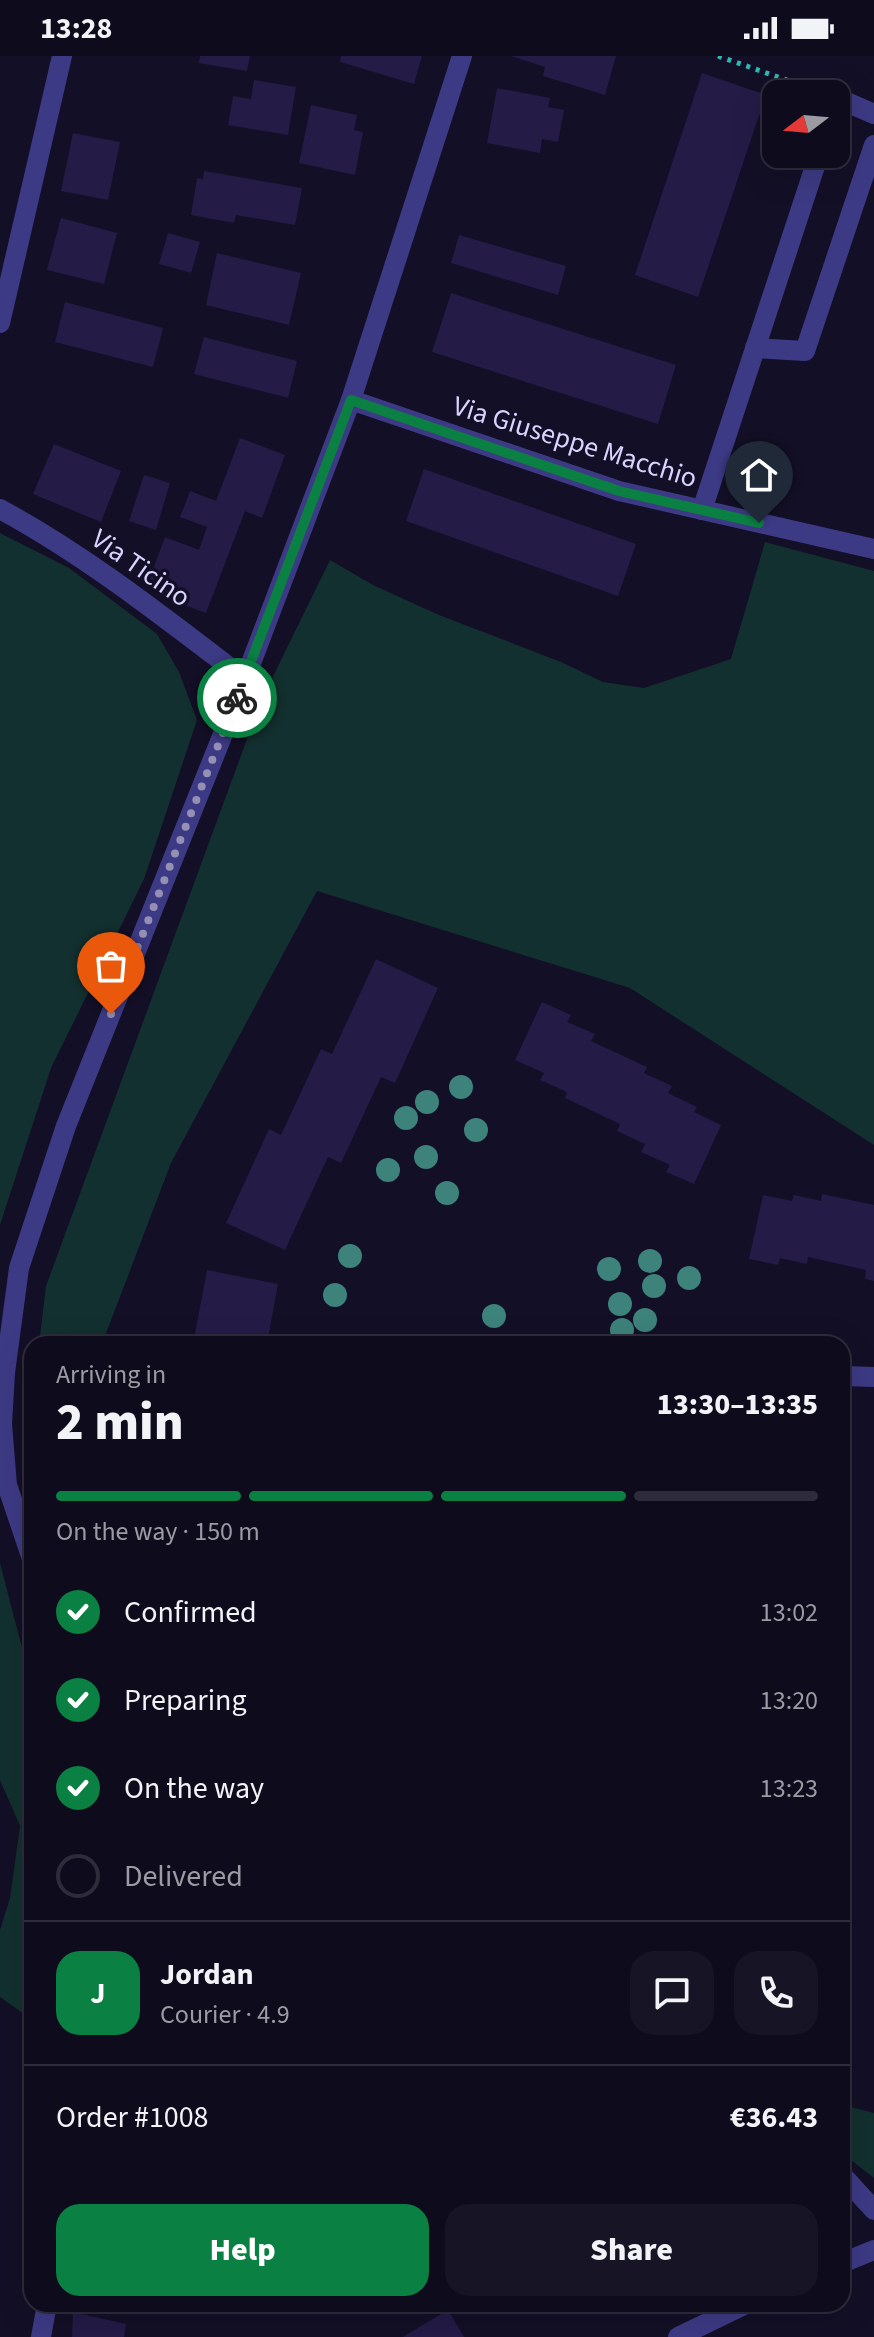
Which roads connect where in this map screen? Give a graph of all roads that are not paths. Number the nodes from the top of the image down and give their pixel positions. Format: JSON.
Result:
{"nodes":[{"id":1,"x":62,"y":56,"type":"edge"},
{"id":2,"x":462,"y":56,"type":"edge"},
{"id":3,"x":850,"y":105,"type":"edge"},
{"id":4,"x":874,"y":114,"type":"edge"},
{"id":5,"x":874,"y":145,"type":"edge"},
{"id":6,"x":814,"y":168,"type":"edge"},
{"id":7,"x":0,"y":323,"type":"edge"},
{"id":8,"x":755,"y":348,"type":"junction"},
{"id":9,"x":351,"y":400,"type":"junction"},
{"id":10,"x":0,"y":509,"type":"edge"},
{"id":11,"x":702,"y":510,"type":"junction"},
{"id":12,"x":874,"y":549,"type":"edge"},
{"id":13,"x":245,"y":679,"type":"junction"},
{"id":14,"x":850,"y":1376,"type":"edge"},
{"id":15,"x":874,"y":1377,"type":"edge"},
{"id":16,"x":24,"y":1535,"type":"edge"},
{"id":17,"x":850,"y":2184,"type":"edge"},
{"id":18,"x":874,"y":2210,"type":"edge"},
{"id":19,"x":874,"y":2250,"type":"edge"},
{"id":20,"x":850,"y":2260,"type":"edge"},
{"id":21,"x":46,"y":2312,"type":"edge"},
{"id":22,"x":730,"y":2312,"type":"edge"},
{"id":23,"x":41,"y":2337,"type":"edge"},
{"id":24,"x":678,"y":2337,"type":"edge"}],
"edges":[{"from":1,"to":7,"type":"street"},
{"from":2,"to":9,"type":"street"},
{"from":3,"to":4,"type":"street"},
{"from":5,"to":8,"type":"street"},
{"from":6,"to":8,"type":"street","name":"Via Giuseppe Macchio"},
{"from":8,"to":11,"type":"street","name":"Via Giuseppe Macchio"},
{"from":9,"to":11,"type":"street","name":"Via Giuseppe Macchio"},
{"from":9,"to":13,"type":"street"},
{"from":10,"to":13,"type":"street","name":"Via Ticino"},
{"from":11,"to":12,"type":"street"},
{"from":13,"to":16,"type":"street"},
{"from":14,"to":15,"type":"street"},
{"from":17,"to":18,"type":"street"},
{"from":19,"to":20,"type":"street"},
{"from":21,"to":23,"type":"street"},
{"from":22,"to":24,"type":"street"}]}
